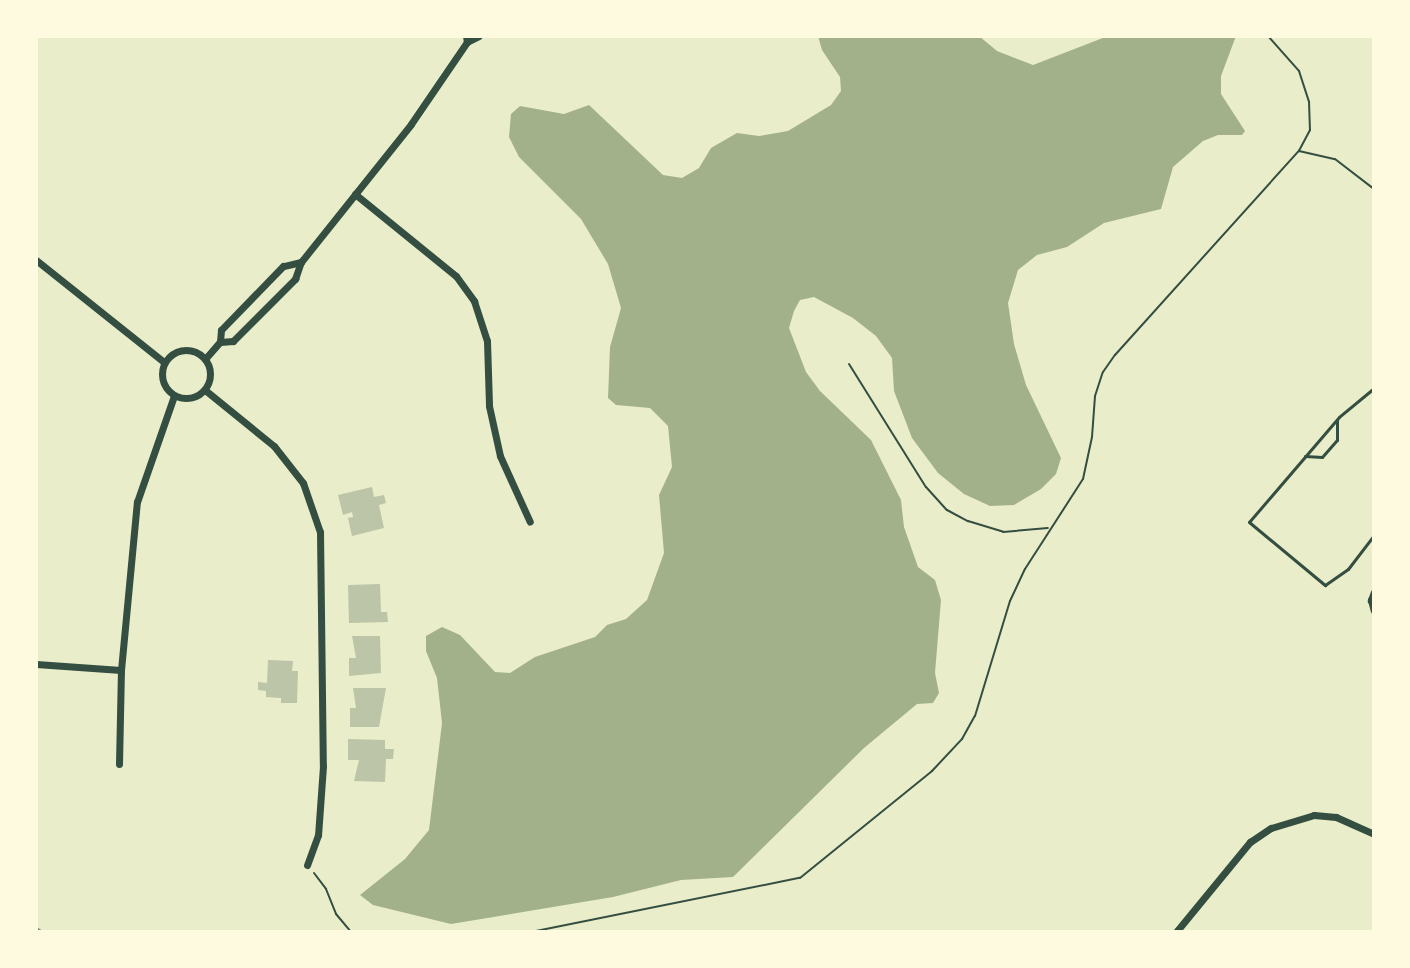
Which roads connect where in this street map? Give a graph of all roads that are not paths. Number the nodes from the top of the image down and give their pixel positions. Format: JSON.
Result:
{"nodes":[{"id":1,"x":479,"y":36,"type":"edge"},
{"id":2,"x":467,"y":39,"type":"edge"},
{"id":3,"x":355,"y":194,"type":"junction"},
{"id":4,"x":36,"y":260,"type":"edge"},
{"id":5,"x":301,"y":262,"type":"junction"},
{"id":6,"x":220,"y":342,"type":"junction"},
{"id":7,"x":205,"y":359,"type":"junction"},
{"id":8,"x":164,"y":362,"type":"junction"},
{"id":9,"x":1374,"y":388,"type":"edge"},
{"id":10,"x":205,"y":390,"type":"junction"},
{"id":11,"x":174,"y":396,"type":"junction"},
{"id":12,"x":1337,"y":419,"type":"junction"},
{"id":13,"x":1305,"y":456,"type":"junction"},
{"id":14,"x":530,"y":522,"type":"dead end"},
{"id":15,"x":1374,"y":535,"type":"edge"},
{"id":16,"x":1374,"y":592,"type":"edge"},
{"id":17,"x":1374,"y":611,"type":"edge"},
{"id":18,"x":36,"y":664,"type":"edge"},
{"id":19,"x":121,"y":670,"type":"junction"},
{"id":20,"x":119,"y":764,"type":"dead end"},
{"id":21,"x":1374,"y":834,"type":"edge"},
{"id":22,"x":307,"y":865,"type":"road end"},
{"id":23,"x":1176,"y":932,"type":"edge"}],
"edges":[{"from":1,"to":2,"type":"street"},
{"from":2,"to":3,"type":"street"},
{"from":3,"to":5,"type":"street"},
{"from":3,"to":14,"type":"street"},
{"from":4,"to":8,"type":"street"},
{"from":5,"to":6,"type":"street"},
{"from":5,"to":6,"type":"street"},
{"from":6,"to":7,"type":"street"},
{"from":7,"to":8,"type":"street"},
{"from":7,"to":10,"type":"street"},
{"from":8,"to":11,"type":"street"},
{"from":9,"to":12,"type":"lane"},
{"from":10,"to":11,"type":"street"},
{"from":10,"to":22,"type":"street"},
{"from":11,"to":19,"type":"street"},
{"from":12,"to":13,"type":"lane"},
{"from":12,"to":13,"type":"lane"},
{"from":13,"to":15,"type":"lane"},
{"from":16,"to":17,"type":"street"},
{"from":18,"to":19,"type":"street"},
{"from":19,"to":20,"type":"street"},
{"from":21,"to":23,"type":"street"}]}
